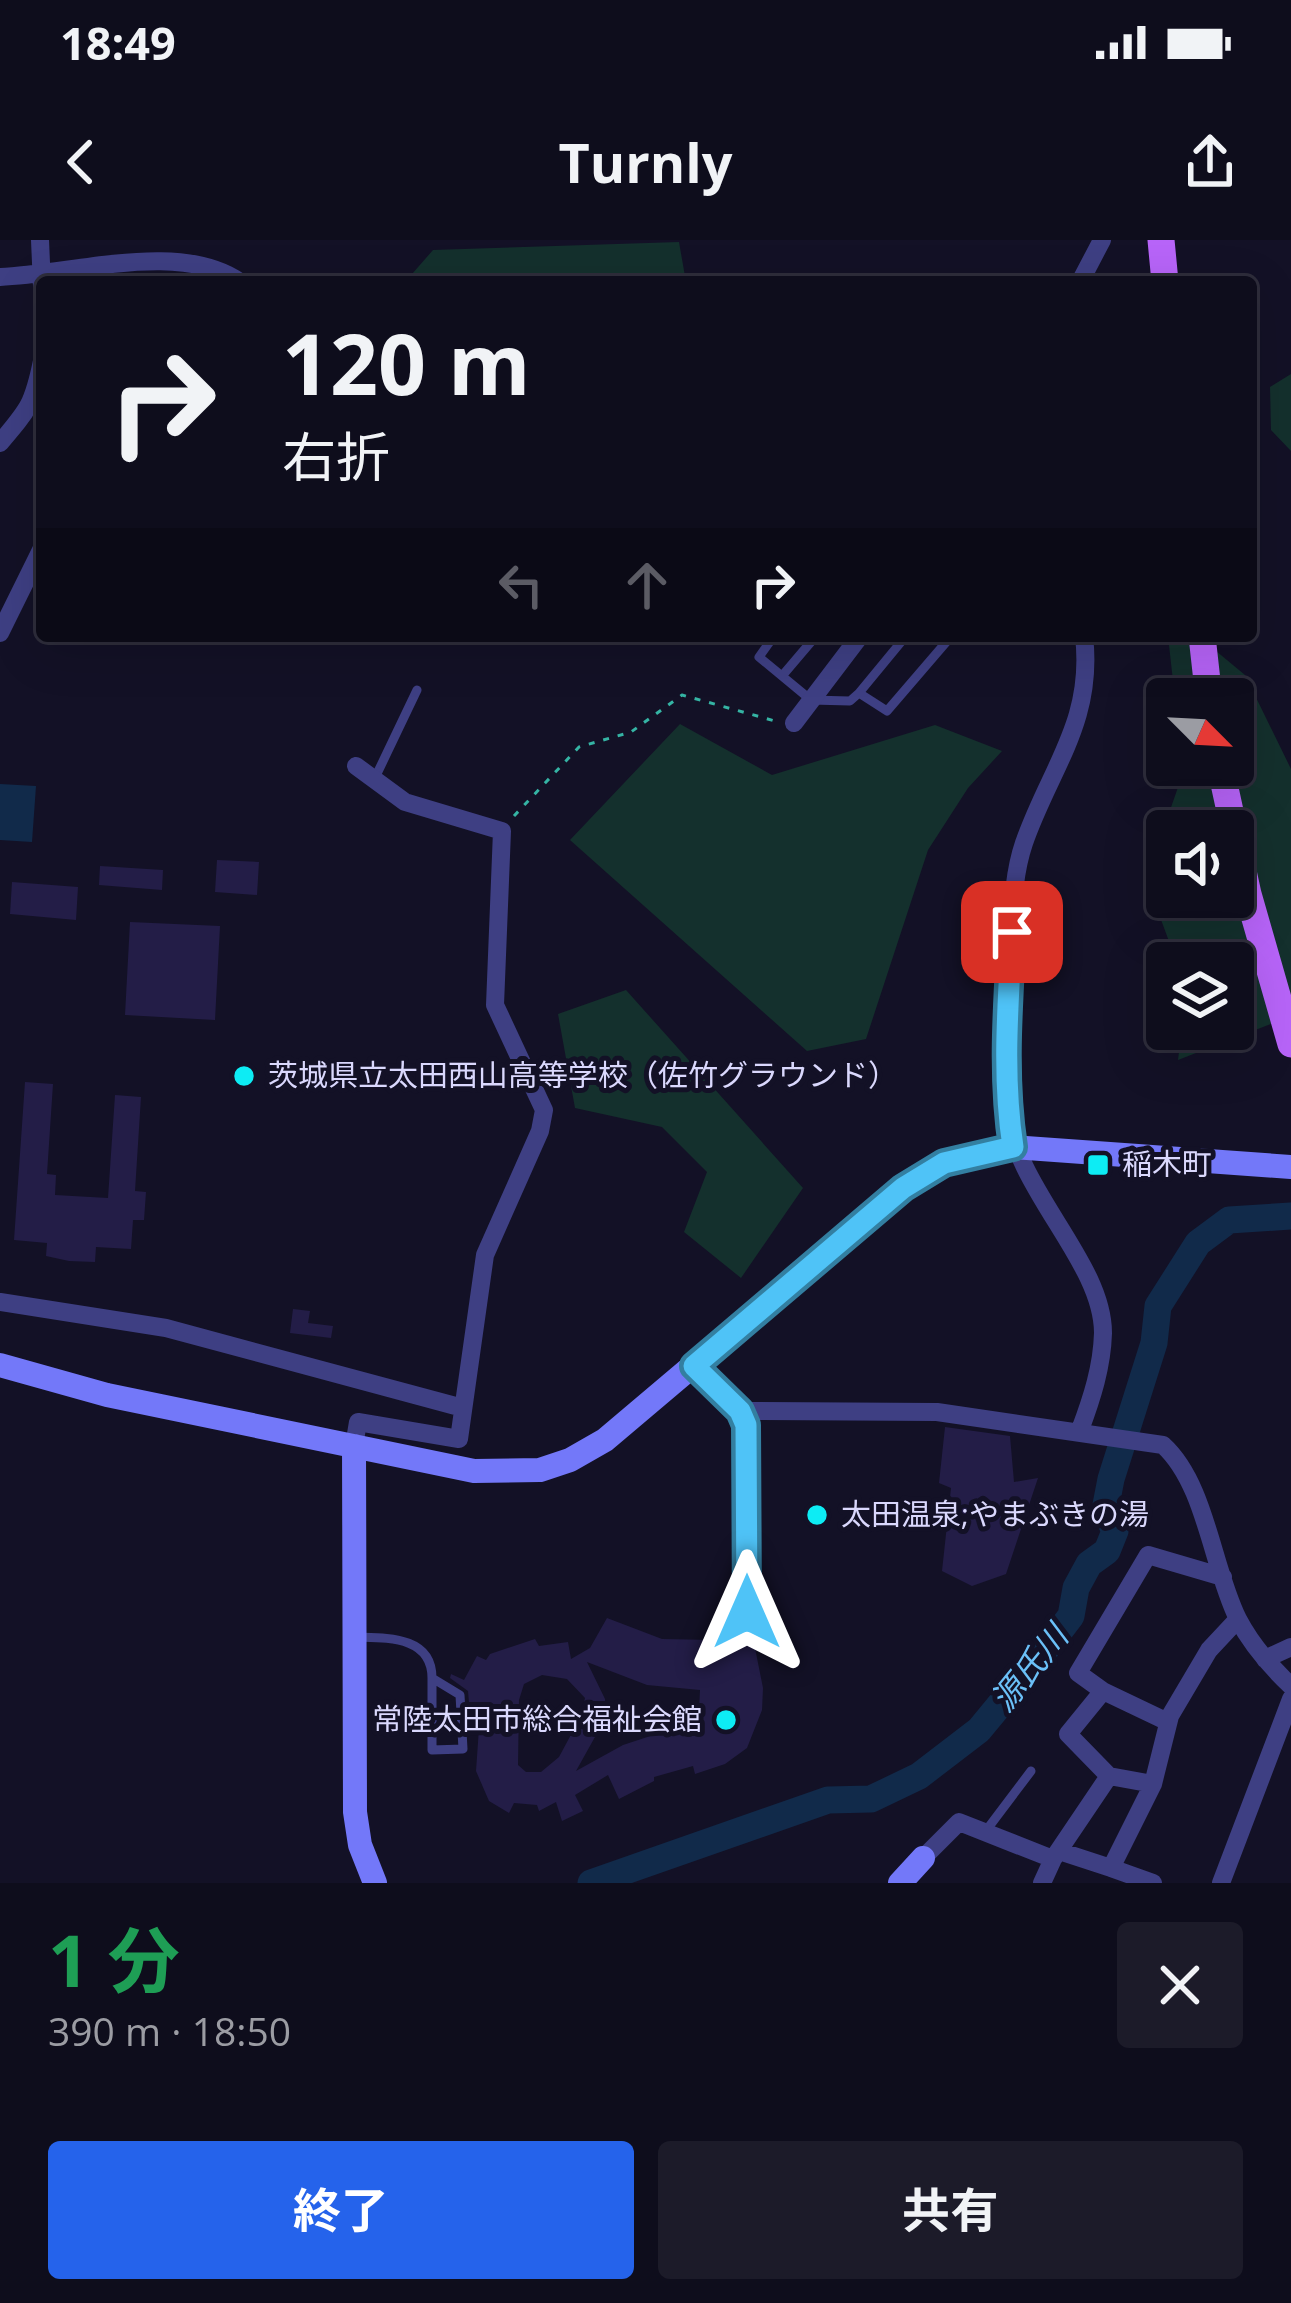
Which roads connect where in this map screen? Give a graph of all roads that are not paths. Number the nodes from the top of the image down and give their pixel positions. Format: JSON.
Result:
{"nodes":[{"id":1,"x":40,"y":240,"type":"edge"},
{"id":2,"x":1102,"y":240,"type":"edge"},
{"id":3,"x":1161,"y":240,"type":"edge"},
{"id":4,"x":42,"y":276,"type":"edge"},
{"id":5,"x":62,"y":276,"type":"edge"},
{"id":6,"x":234,"y":276,"type":"edge"},
{"id":7,"x":1083,"y":276,"type":"edge"},
{"id":8,"x":1165,"y":276,"type":"edge"},
{"id":9,"x":0,"y":277,"type":"edge"},
{"id":10,"x":36,"y":280,"type":"edge"},
{"id":11,"x":36,"y":390,"type":"edge"},
{"id":12,"x":0,"y":443,"type":"edge"},
{"id":13,"x":36,"y":560,"type":"edge"},
{"id":14,"x":0,"y":633,"type":"edge"},
{"id":15,"x":770,"y":642,"type":"edge"},
{"id":16,"x":810,"y":642,"type":"edge"},
{"id":17,"x":855,"y":642,"type":"edge"},
{"id":18,"x":901,"y":642,"type":"edge"},
{"id":19,"x":946,"y":642,"type":"edge"},
{"id":20,"x":1084,"y":642,"type":"edge"},
{"id":21,"x":1203,"y":642,"type":"edge"},
{"id":22,"x":782,"y":676,"type":"junction"},
{"id":23,"x":1206,"y":678,"type":"edge"},
{"id":24,"x":416,"y":690,"type":"dead end"},
{"id":25,"x":860,"y":693,"type":"junction"},
{"id":26,"x":811,"y":700,"type":"junction"},
{"id":27,"x":794,"y":724,"type":"road end"},
{"id":28,"x":356,"y":766,"type":"dead end"},
{"id":29,"x":374,"y":779,"type":"junction"},
{"id":30,"x":1225,"y":786,"type":"edge"},
{"id":31,"x":1291,"y":1044,"type":"edge"},
{"id":32,"x":1013,"y":1147,"type":"junction"},
{"id":33,"x":1291,"y":1167,"type":"edge"},
{"id":34,"x":0,"y":1302,"type":"edge"},
{"id":35,"x":0,"y":1365,"type":"edge"},
{"id":36,"x":694,"y":1366,"type":"junction"},
{"id":37,"x":463,"y":1408,"type":"junction"},
{"id":38,"x":740,"y":1411,"type":"junction"},
{"id":39,"x":1087,"y":1432,"type":"junction"},
{"id":40,"x":354,"y":1446,"type":"junction"},
{"id":41,"x":1223,"y":1577,"type":"junction"},
{"id":42,"x":747,"y":1612,"type":"dead end"},
{"id":43,"x":1238,"y":1618,"type":"junction"},
{"id":44,"x":354,"y":1637,"type":"junction"},
{"id":45,"x":1291,"y":1647,"type":"edge"},
{"id":46,"x":1265,"y":1659,"type":"junction"},
{"id":47,"x":432,"y":1678,"type":"junction"},
{"id":48,"x":1291,"y":1686,"type":"edge"},
{"id":49,"x":1103,"y":1691,"type":"junction"},
{"id":50,"x":1291,"y":1699,"type":"edge"},
{"id":51,"x":1168,"y":1722,"type":"junction"},
{"id":52,"x":1030,"y":1771,"type":"dead end"},
{"id":53,"x":1109,"y":1776,"type":"junction"},
{"id":54,"x":1153,"y":1784,"type":"junction"},
{"id":55,"x":985,"y":1832,"type":"junction"},
{"id":56,"x":1056,"y":1855,"type":"junction"},
{"id":57,"x":923,"y":1858,"type":"joint"},
{"id":58,"x":1111,"y":1868,"type":"junction"},
{"id":59,"x":375,"y":1883,"type":"edge"},
{"id":60,"x":900,"y":1883,"type":"edge"},
{"id":61,"x":1042,"y":1883,"type":"edge"},
{"id":62,"x":1153,"y":1883,"type":"edge"},
{"id":63,"x":1221,"y":1883,"type":"edge"}],
"edges":[{"from":1,"to":4,"type":"street"},
{"from":2,"to":7,"type":"street"},
{"from":3,"to":8,"type":"main road"},
{"from":5,"to":6,"type":"street"},
{"from":9,"to":10,"type":"street"},
{"from":11,"to":12,"type":"street"},
{"from":13,"to":14,"type":"street"},
{"from":15,"to":22,"type":"lane"},
{"from":16,"to":22,"type":"lane"},
{"from":17,"to":26,"type":"street"},
{"from":18,"to":25,"type":"lane"},
{"from":19,"to":25,"type":"lane"},
{"from":20,"to":32,"type":"street"},
{"from":21,"to":23,"type":"main road"},
{"from":22,"to":26,"type":"lane"},
{"from":24,"to":29,"type":"lane"},
{"from":25,"to":26,"type":"lane"},
{"from":26,"to":27,"type":"street"},
{"from":28,"to":29,"type":"street"},
{"from":29,"to":37,"type":"street"},
{"from":30,"to":31,"type":"main road"},
{"from":32,"to":33,"type":"street"},
{"from":32,"to":36,"type":"street"},
{"from":32,"to":39,"type":"street"},
{"from":34,"to":37,"type":"street"},
{"from":35,"to":40,"type":"street"},
{"from":36,"to":38,"type":"street"},
{"from":36,"to":40,"type":"street"},
{"from":37,"to":40,"type":"street"},
{"from":38,"to":39,"type":"street"},
{"from":38,"to":42,"type":"street"},
{"from":39,"to":41,"type":"street"},
{"from":40,"to":44,"type":"street"},
{"from":41,"to":43,"type":"street"},
{"from":41,"to":49,"type":"street"},
{"from":43,"to":46,"type":"street"},
{"from":43,"to":51,"type":"street"},
{"from":44,"to":47,"type":"lane"},
{"from":44,"to":59,"type":"street"},
{"from":45,"to":46,"type":"street"},
{"from":46,"to":48,"type":"street"},
{"from":47,"to":47,"type":"lane"},
{"from":49,"to":51,"type":"street"},
{"from":49,"to":53,"type":"street"},
{"from":50,"to":63,"type":"street"},
{"from":51,"to":54,"type":"street"},
{"from":52,"to":55,"type":"lane"},
{"from":53,"to":54,"type":"street"},
{"from":53,"to":56,"type":"street"},
{"from":54,"to":58,"type":"street"},
{"from":55,"to":56,"type":"street"},
{"from":55,"to":57,"type":"street"},
{"from":56,"to":58,"type":"street"},
{"from":56,"to":61,"type":"street"},
{"from":57,"to":60,"type":"street"},
{"from":58,"to":62,"type":"street"}]}
